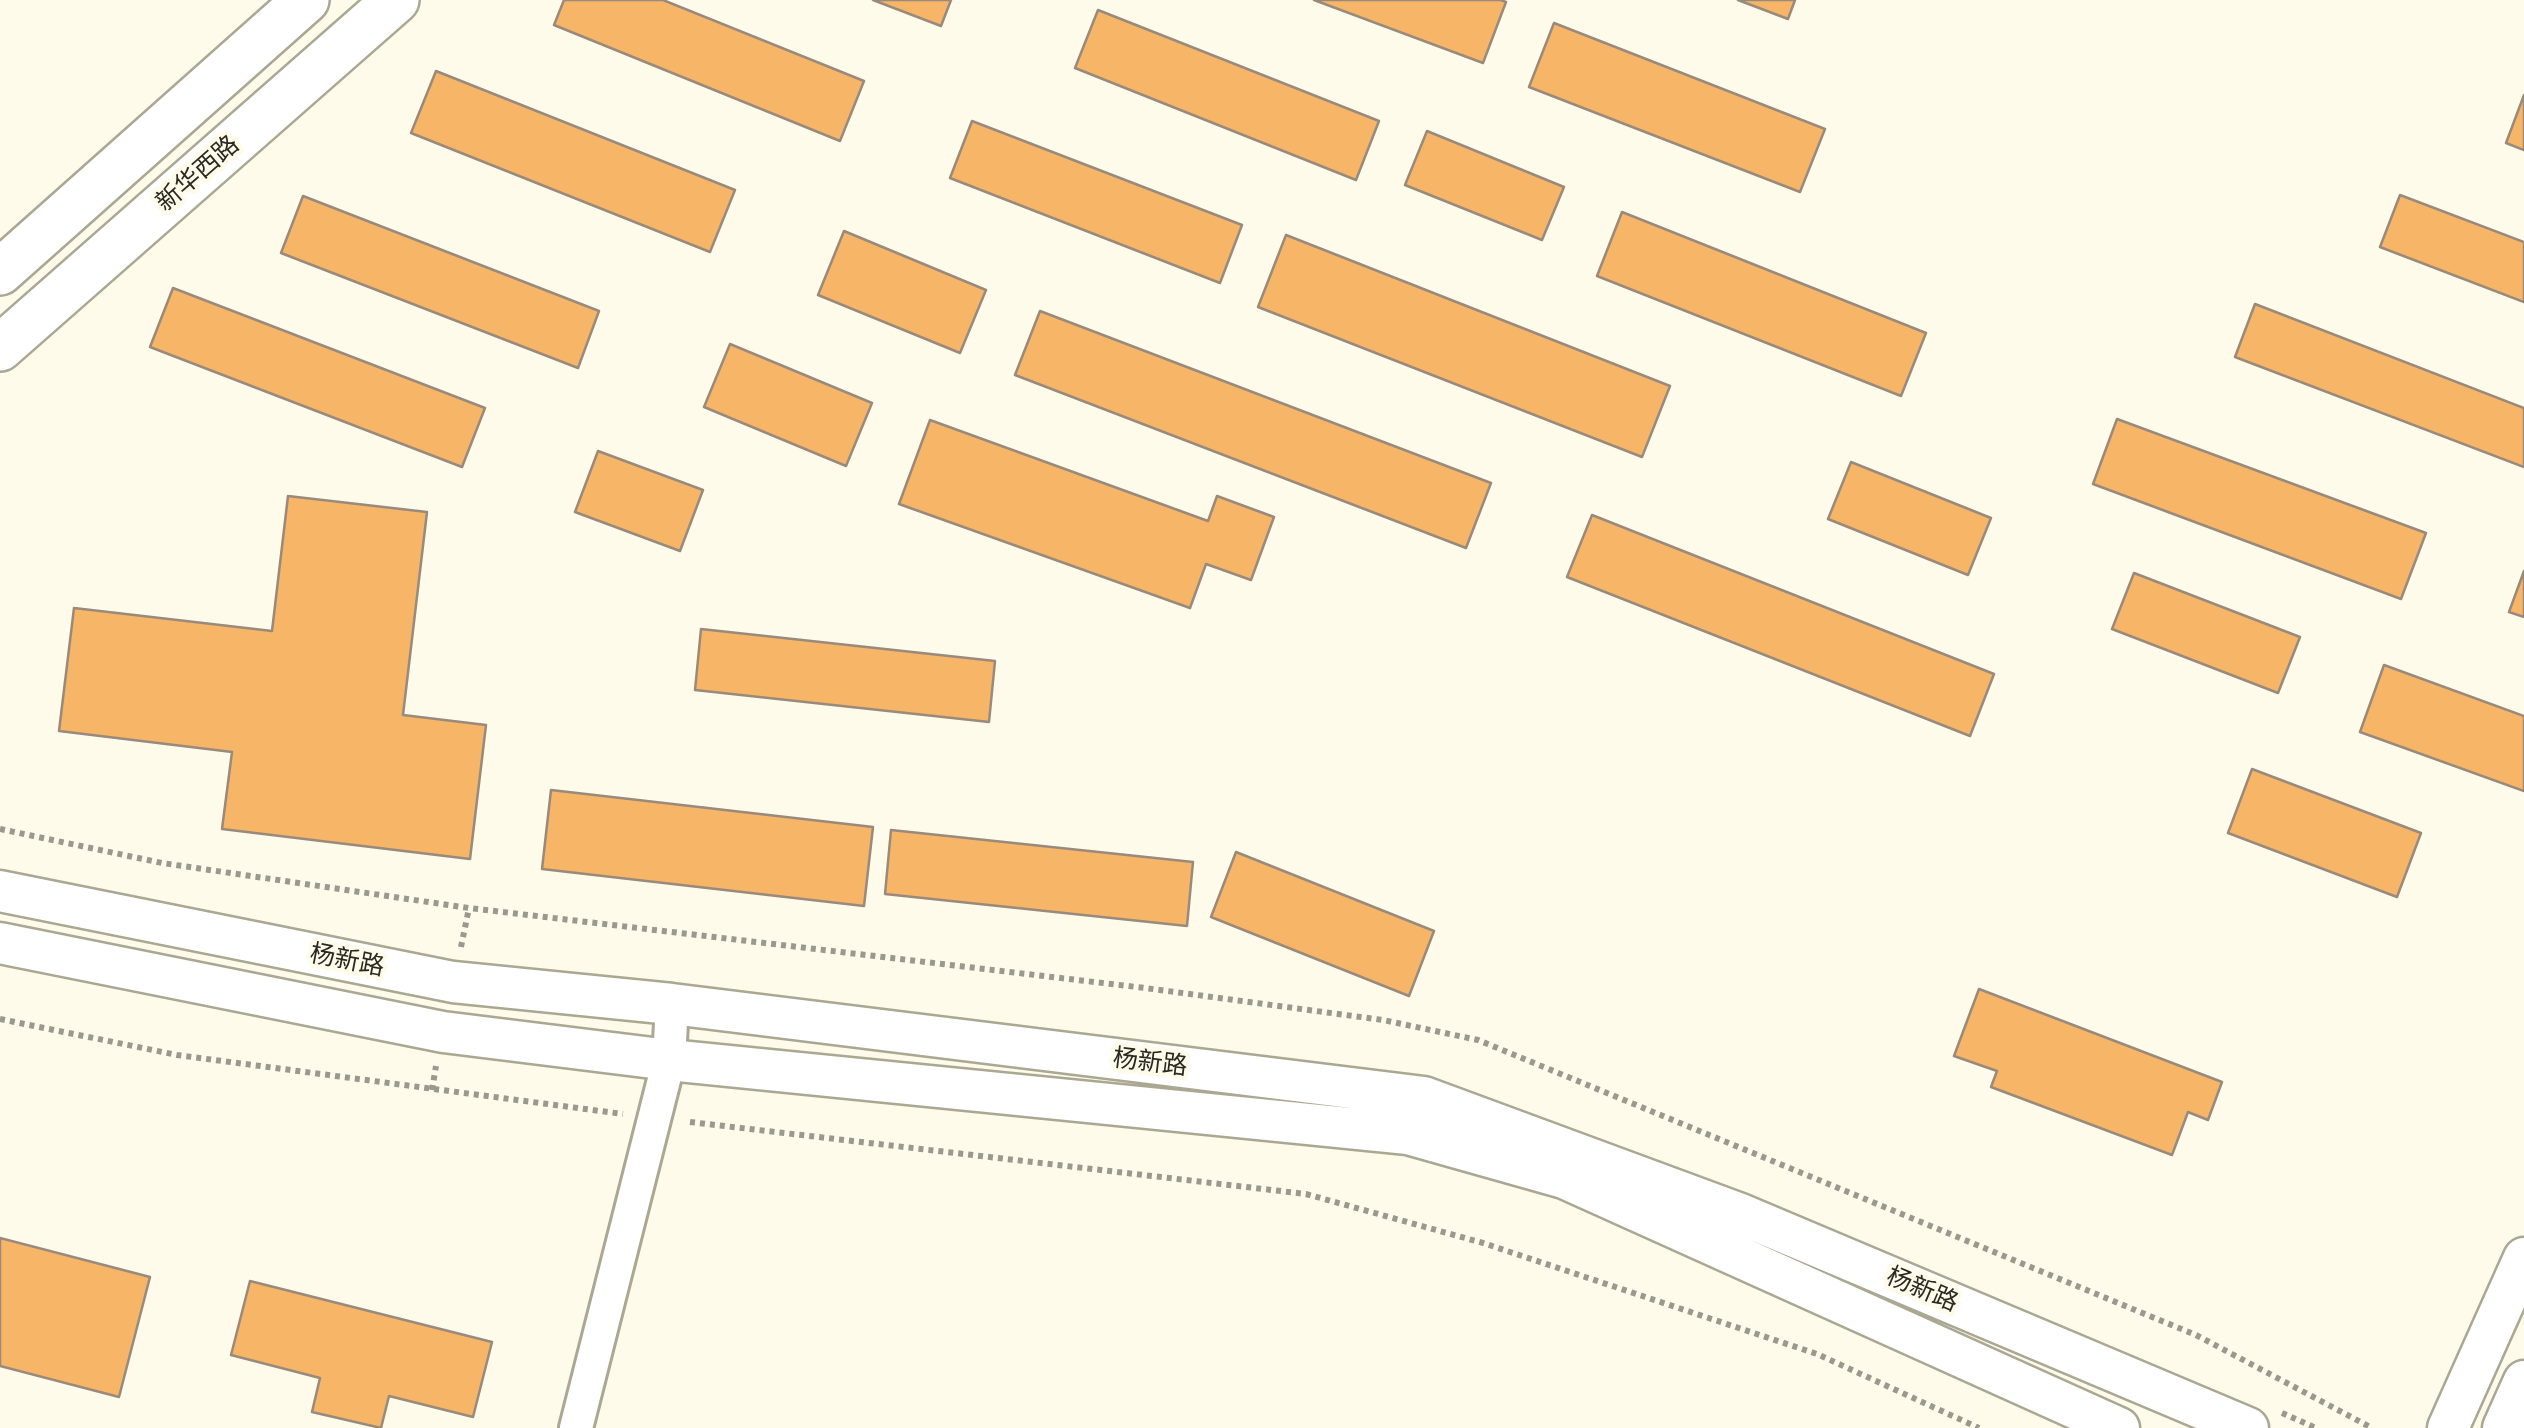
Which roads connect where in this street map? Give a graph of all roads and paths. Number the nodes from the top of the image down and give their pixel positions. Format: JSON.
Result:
{"nodes":[{"id":1,"x":306,"y":0,"type":"edge"},
{"id":2,"x":396,"y":0,"type":"edge"},
{"id":3,"x":0,"y":272,"type":"edge"},
{"id":4,"x":0,"y":348,"type":"edge"},
{"id":5,"x":0,"y":891,"type":"edge"},
{"id":6,"x":0,"y":943,"type":"edge"},
{"id":7,"x":672,"y":1004,"type":"junction"},
{"id":8,"x":0,"y":1020,"type":"edge"},
{"id":9,"x":668,"y":1060,"type":"junction"},
{"id":10,"x":654,"y":1118,"type":"junction"},
{"id":11,"x":2524,"y":1258,"type":"edge"},
{"id":12,"x":2524,"y":1382,"type":"edge"},
{"id":13,"x":576,"y":1428,"type":"edge"},
{"id":14,"x":1979,"y":1428,"type":"edge"},
{"id":15,"x":2119,"y":1428,"type":"edge"},
{"id":16,"x":2248,"y":1428,"type":"edge"},
{"id":17,"x":2448,"y":1428,"type":"edge"},
{"id":18,"x":2503,"y":1428,"type":"edge"}],
"edges":[{"from":1,"to":3,"type":"main road"},
{"from":2,"to":4,"type":"main road","name":"新华西路"},
{"from":5,"to":7,"type":"street","name":"杨新路"},
{"from":6,"to":9,"type":"street","name":"杨新路"},
{"from":7,"to":9,"type":"street"},
{"from":7,"to":16,"type":"street","name":"杨新路"},
{"from":8,"to":10,"type":"path"},
{"from":9,"to":10,"type":"street"},
{"from":9,"to":15,"type":"street","name":"杨新路"},
{"from":10,"to":13,"type":"street"},
{"from":10,"to":14,"type":"path"},
{"from":11,"to":17,"type":"street"},
{"from":12,"to":18,"type":"street"}]}
